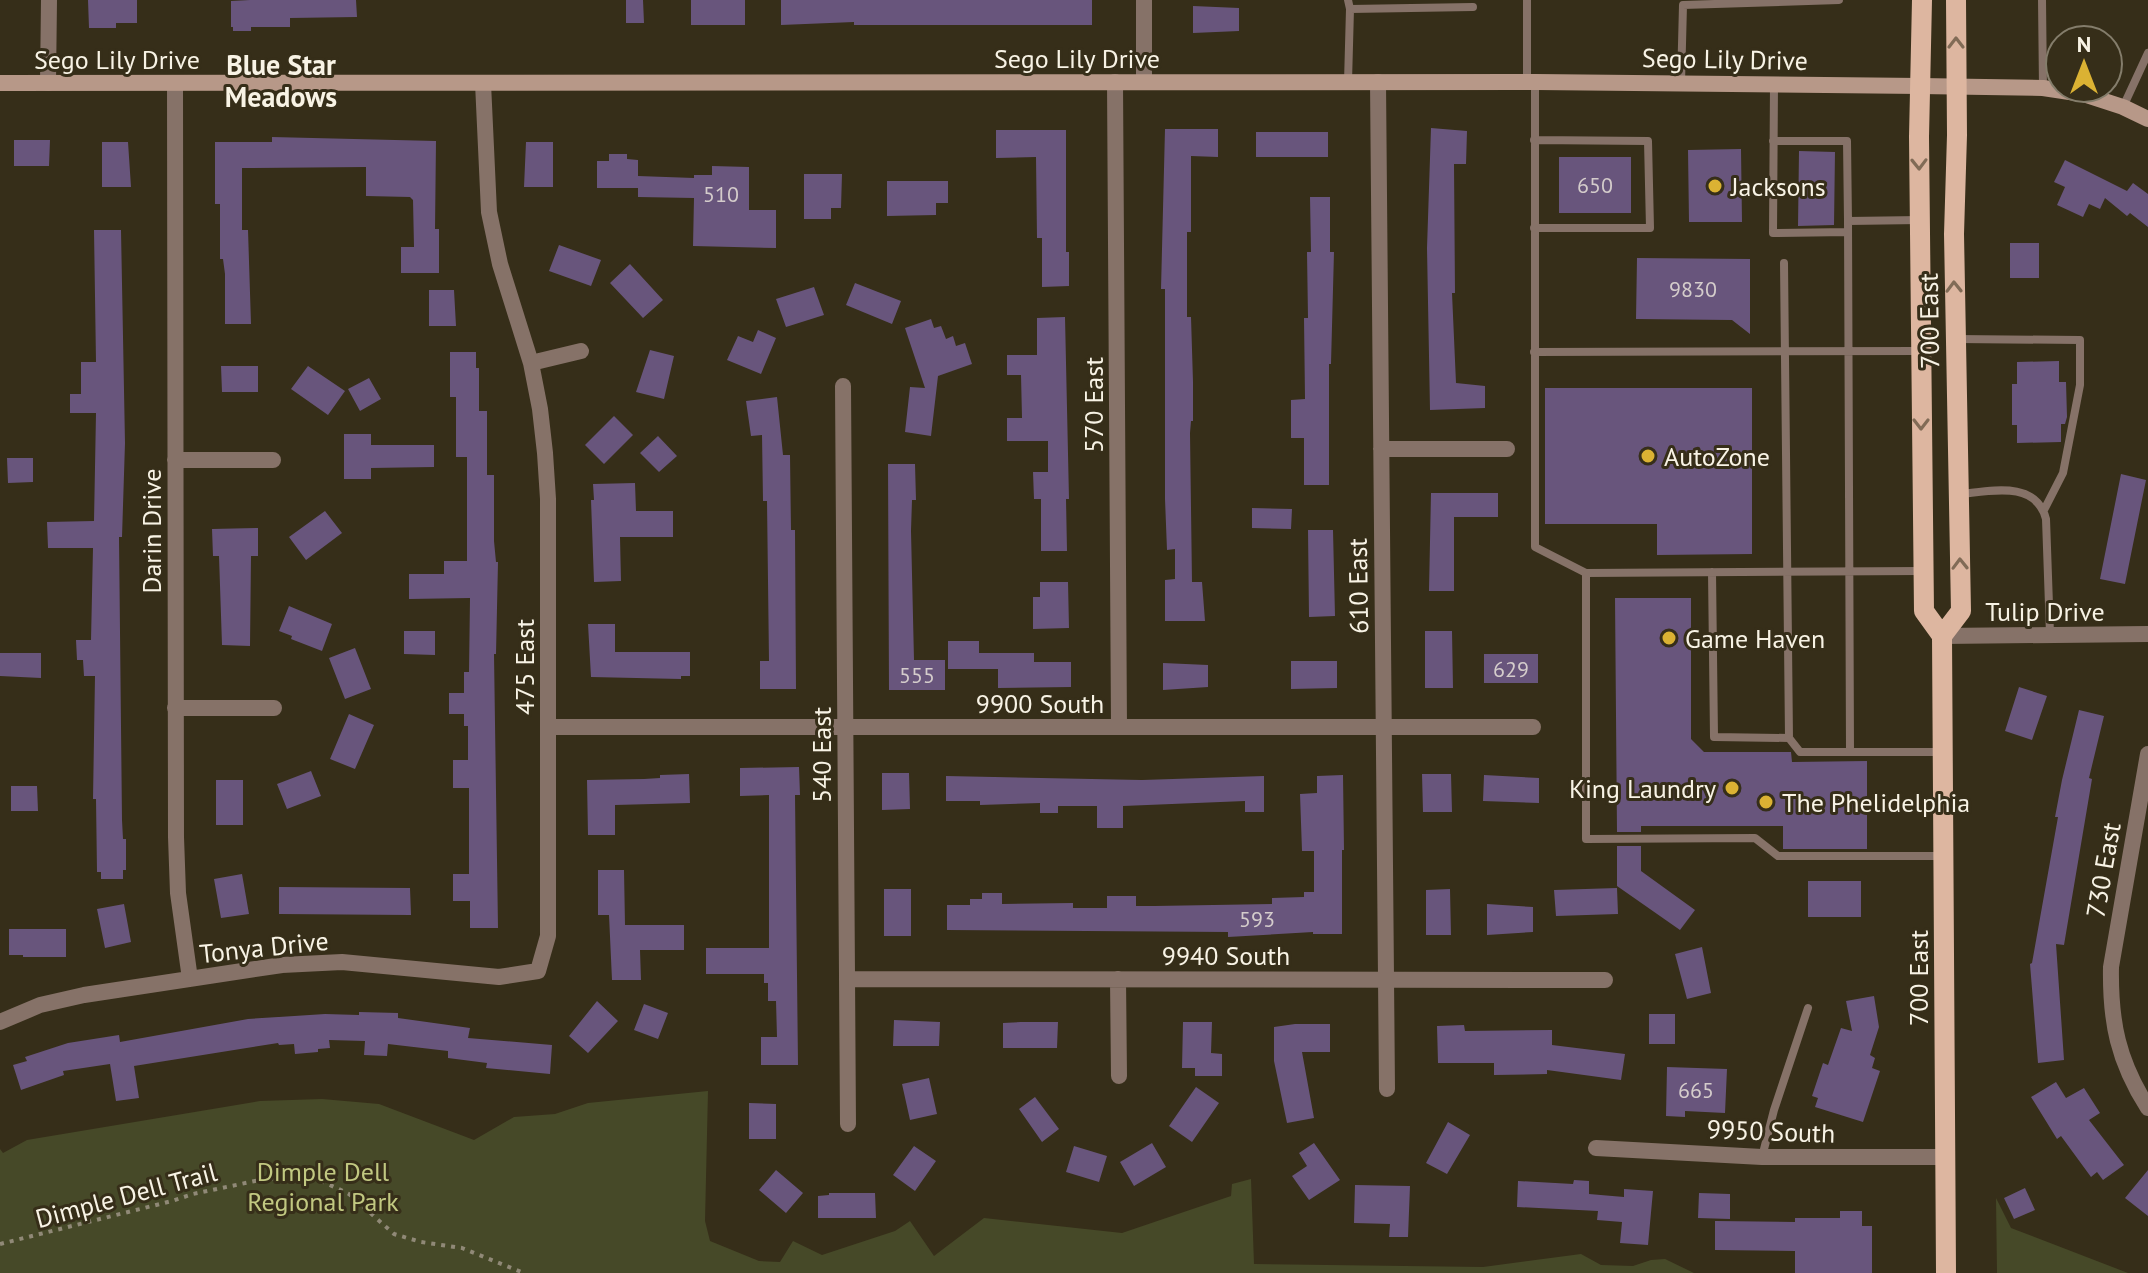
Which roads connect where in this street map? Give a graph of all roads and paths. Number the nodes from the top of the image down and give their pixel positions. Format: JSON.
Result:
{"nodes":[{"id":1,"x":49,"y":0,"type":"edge"},
{"id":2,"x":1144,"y":0,"type":"edge"},
{"id":3,"x":1527,"y":0,"type":"edge"},
{"id":4,"x":1839,"y":0,"type":"edge"},
{"id":5,"x":1922,"y":0,"type":"edge"},
{"id":6,"x":1956,"y":0,"type":"edge"},
{"id":7,"x":2042,"y":0,"type":"edge"},
{"id":8,"x":1683,"y":2,"type":"edge"},
{"id":9,"x":1349,"y":4,"type":"edge"},
{"id":10,"x":1473,"y":7,"type":"dead end"},
{"id":11,"x":2148,"y":53,"type":"edge"},
{"id":12,"x":2146,"y":63,"type":"edge"},
{"id":13,"x":1115,"y":82,"type":"junction"},
{"id":14,"x":1144,"y":82,"type":"junction"},
{"id":15,"x":1348,"y":82,"type":"junction"},
{"id":16,"x":1378,"y":82,"type":"junction"},
{"id":17,"x":1531,"y":82,"type":"junction"},
{"id":18,"x":0,"y":83,"type":"edge"},
{"id":19,"x":48,"y":83,"type":"junction"},
{"id":20,"x":175,"y":83,"type":"junction"},
{"id":21,"x":483,"y":83,"type":"junction"},
{"id":22,"x":1681,"y":83,"type":"junction"},
{"id":23,"x":1774,"y":84,"type":"junction"},
{"id":24,"x":1920,"y":86,"type":"junction"},
{"id":25,"x":1956,"y":86,"type":"junction"},
{"id":26,"x":2043,"y":88,"type":"junction"},
{"id":27,"x":2123,"y":107,"type":"junction"},
{"id":28,"x":2148,"y":119,"type":"edge"},
{"id":29,"x":1534,"y":140,"type":"junction"},
{"id":30,"x":1773,"y":141,"type":"junction"},
{"id":31,"x":1920,"y":220,"type":"junction"},
{"id":32,"x":1848,"y":221,"type":"junction"},
{"id":33,"x":1534,"y":228,"type":"junction"},
{"id":34,"x":1848,"y":232,"type":"junction"},
{"id":35,"x":1784,"y":263,"type":"dead end"},
{"id":36,"x":1955,"y":339,"type":"junction"},
{"id":37,"x":581,"y":351,"type":"dead end"},
{"id":38,"x":1784,"y":351,"type":"junction"},
{"id":39,"x":1849,"y":351,"type":"junction"},
{"id":40,"x":1921,"y":351,"type":"junction"},
{"id":41,"x":1534,"y":352,"type":"junction"},
{"id":42,"x":531,"y":363,"type":"junction"},
{"id":43,"x":843,"y":386,"type":"dead end"},
{"id":44,"x":1381,"y":449,"type":"junction"},
{"id":45,"x":1507,"y":449,"type":"dead end"},
{"id":46,"x":175,"y":460,"type":"junction"},
{"id":47,"x":273,"y":460,"type":"dead end"},
{"id":48,"x":1960,"y":494,"type":"junction"},
{"id":49,"x":2044,"y":510,"type":"junction"},
{"id":50,"x":1786,"y":571,"type":"junction"},
{"id":51,"x":1850,"y":571,"type":"junction"},
{"id":52,"x":1923,"y":571,"type":"junction"},
{"id":53,"x":1712,"y":572,"type":"junction"},
{"id":54,"x":1586,"y":573,"type":"junction"},
{"id":55,"x":2148,"y":634,"type":"edge"},
{"id":56,"x":2050,"y":635,"type":"junction"},
{"id":57,"x":1942,"y":636,"type":"junction"},
{"id":58,"x":175,"y":708,"type":"junction"},
{"id":59,"x":274,"y":708,"type":"dead end"},
{"id":60,"x":548,"y":727,"type":"junction"},
{"id":61,"x":845,"y":727,"type":"junction"},
{"id":62,"x":1119,"y":727,"type":"junction"},
{"id":63,"x":1384,"y":727,"type":"junction"},
{"id":64,"x":1533,"y":727,"type":"dead end"},
{"id":65,"x":1789,"y":738,"type":"junction"},
{"id":66,"x":1850,"y":752,"type":"junction"},
{"id":67,"x":1943,"y":752,"type":"junction"},
{"id":68,"x":2148,"y":754,"type":"edge"},
{"id":69,"x":1943,"y":856,"type":"junction"},
{"id":70,"x":538,"y":971,"type":"joint"},
{"id":71,"x":190,"y":979,"type":"junction"},
{"id":72,"x":847,"y":979,"type":"junction"},
{"id":73,"x":1118,"y":979,"type":"junction"},
{"id":74,"x":1386,"y":979,"type":"junction"},
{"id":75,"x":1605,"y":980,"type":"dead end"},
{"id":76,"x":1808,"y":1008,"type":"dead end"},
{"id":77,"x":0,"y":1022,"type":"edge"},
{"id":78,"x":1119,"y":1076,"type":"dead end"},
{"id":79,"x":1387,"y":1089,"type":"dead end"},
{"id":80,"x":2148,"y":1108,"type":"edge"},
{"id":81,"x":848,"y":1124,"type":"dead end"},
{"id":82,"x":1596,"y":1148,"type":"dead end"},
{"id":83,"x":1762,"y":1157,"type":"junction"},
{"id":84,"x":1944,"y":1157,"type":"junction"},
{"id":85,"x":0,"y":1244,"type":"edge"},
{"id":86,"x":524,"y":1273,"type":"edge"},
{"id":87,"x":1946,"y":1273,"type":"edge"}],
"edges":[{"from":1,"to":19,"type":"street"},
{"from":2,"to":14,"type":"street"},
{"from":3,"to":17,"type":"lane"},
{"from":4,"to":8,"type":"lane"},
{"from":5,"to":24,"type":"main road","name":"700 East"},
{"from":25,"to":6,"type":"main road","name":"700 East","one_way":true},
{"from":7,"to":26,"type":"lane"},
{"from":8,"to":22,"type":"lane"},
{"from":9,"to":10,"type":"lane"},
{"from":9,"to":15,"type":"lane"},
{"from":11,"to":12,"type":"lane"},
{"from":12,"to":27,"type":"lane"},
{"from":13,"to":14,"type":"main road","name":"Sego Lily Drive"},
{"from":13,"to":21,"type":"main road","name":"Sego Lily Drive"},
{"from":13,"to":62,"type":"street","name":"570 East"},
{"from":14,"to":15,"type":"main road","name":"Sego Lily Drive"},
{"from":15,"to":16,"type":"main road","name":"Sego Lily Drive"},
{"from":16,"to":17,"type":"main road","name":"Sego Lily Drive"},
{"from":16,"to":44,"type":"street","name":"610 East"},
{"from":17,"to":22,"type":"main road","name":"Sego Lily Drive"},
{"from":17,"to":29,"type":"lane"},
{"from":18,"to":19,"type":"main road","name":"Sego Lily Drive"},
{"from":19,"to":20,"type":"main road","name":"Sego Lily Drive"},
{"from":20,"to":21,"type":"main road","name":"Sego Lily Drive"},
{"from":20,"to":46,"type":"street","name":"Darin Drive"},
{"from":21,"to":42,"type":"street","name":"475 East"},
{"from":22,"to":23,"type":"main road","name":"Sego Lily Drive"},
{"from":23,"to":24,"type":"main road","name":"Sego Lily Drive"},
{"from":23,"to":30,"type":"lane"},
{"from":24,"to":25,"type":"main road","name":"Sego Lily Drive"},
{"from":24,"to":31,"type":"main road","name":"700 East","one_way":true},
{"from":25,"to":26,"type":"main road","name":"Sego Lily Drive"},
{"from":36,"to":25,"type":"main road","name":"700 East","one_way":true},
{"from":26,"to":27,"type":"main road","name":"Sego Lily Drive"},
{"from":27,"to":28,"type":"main road","name":"Sego Lily Drive"},
{"from":29,"to":33,"type":"lane"},
{"from":29,"to":33,"type":"lane"},
{"from":30,"to":32,"type":"lane"},
{"from":30,"to":34,"type":"lane"},
{"from":31,"to":32,"type":"lane"},
{"from":31,"to":40,"type":"main road","name":"700 East"},
{"from":32,"to":34,"type":"lane"},
{"from":33,"to":41,"type":"lane"},
{"from":34,"to":39,"type":"lane"},
{"from":35,"to":38,"type":"lane"},
{"from":36,"to":48,"type":"main road","name":"700 East"},
{"from":36,"to":49,"type":"lane"},
{"from":37,"to":42,"type":"street"},
{"from":38,"to":39,"type":"lane"},
{"from":38,"to":41,"type":"lane"},
{"from":38,"to":50,"type":"lane"},
{"from":39,"to":40,"type":"lane"},
{"from":39,"to":51,"type":"lane"},
{"from":40,"to":52,"type":"main road","name":"700 East","one_way":true},
{"from":41,"to":54,"type":"lane"},
{"from":42,"to":60,"type":"street","name":"475 East"},
{"from":43,"to":61,"type":"street","name":"540 East"},
{"from":44,"to":45,"type":"street"},
{"from":44,"to":63,"type":"street","name":"610 East"},
{"from":46,"to":47,"type":"street"},
{"from":46,"to":58,"type":"street","name":"Darin Drive"},
{"from":48,"to":49,"type":"lane"},
{"from":57,"to":48,"type":"main road","name":"700 East","one_way":true},
{"from":49,"to":56,"type":"lane"},
{"from":50,"to":51,"type":"lane"},
{"from":50,"to":53,"type":"lane"},
{"from":50,"to":65,"type":"lane"},
{"from":51,"to":52,"type":"lane"},
{"from":51,"to":66,"type":"lane"},
{"from":52,"to":57,"type":"main road","name":"700 East"},
{"from":53,"to":54,"type":"lane"},
{"from":53,"to":65,"type":"lane"},
{"from":54,"to":69,"type":"lane"},
{"from":55,"to":56,"type":"street","name":"Tulip Drive"},
{"from":56,"to":57,"type":"street","name":"Tulip Drive"},
{"from":57,"to":67,"type":"main road","name":"700 East"},
{"from":58,"to":59,"type":"street"},
{"from":58,"to":71,"type":"street","name":"Darin Drive"},
{"from":60,"to":61,"type":"street","name":"9900 South"},
{"from":60,"to":70,"type":"street","name":"475 East"},
{"from":61,"to":62,"type":"street","name":"9900 South"},
{"from":61,"to":72,"type":"street","name":"540 East"},
{"from":62,"to":63,"type":"street","name":"9900 South"},
{"from":63,"to":64,"type":"street","name":"9900 South"},
{"from":63,"to":74,"type":"street","name":"610 East"},
{"from":65,"to":66,"type":"lane"},
{"from":66,"to":67,"type":"lane"},
{"from":67,"to":69,"type":"main road","name":"700 East"},
{"from":68,"to":80,"type":"street","name":"730 East"},
{"from":69,"to":84,"type":"main road","name":"700 East"},
{"from":70,"to":71,"type":"street","name":"Tonya Drive"},
{"from":71,"to":77,"type":"street","name":"Tonya Drive"},
{"from":72,"to":73,"type":"street","name":"9940 South"},
{"from":72,"to":81,"type":"street","name":"540 East"},
{"from":73,"to":74,"type":"street","name":"9940 South"},
{"from":73,"to":78,"type":"street"},
{"from":74,"to":75,"type":"street","name":"9940 South"},
{"from":74,"to":79,"type":"street","name":"610 East"},
{"from":76,"to":83,"type":"lane"},
{"from":82,"to":83,"type":"street","name":"9950 South"},
{"from":83,"to":84,"type":"street","name":"9950 South"},
{"from":84,"to":87,"type":"main road","name":"700 East"},
{"from":85,"to":86,"type":"path","name":"Dimple Dell Trail"}]}
